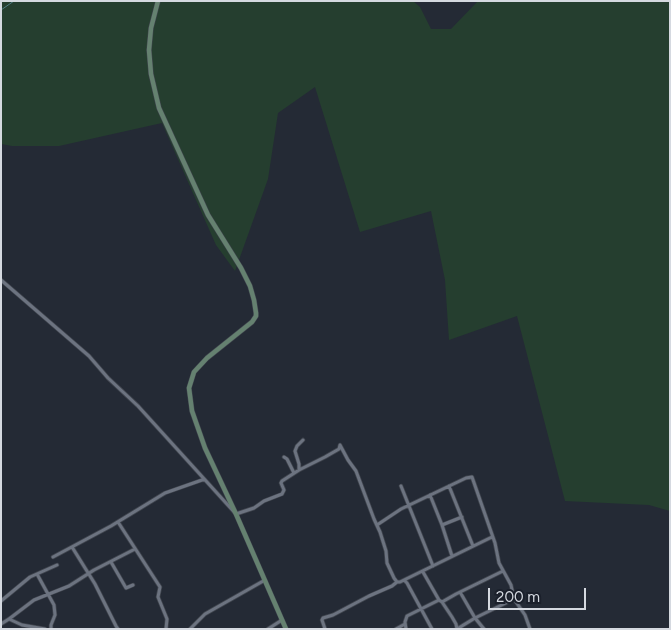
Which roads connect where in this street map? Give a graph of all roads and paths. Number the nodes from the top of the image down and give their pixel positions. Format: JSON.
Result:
{"nodes":[{"id":1,"x":158,"y":1,"type":"edge"},
{"id":2,"x":1,"y":280,"type":"edge"},
{"id":3,"x":303,"y":440,"type":"dead end"},
{"id":4,"x":284,"y":457,"type":"dead end"},
{"id":5,"x":299,"y":470,"type":"junction"},
{"id":6,"x":294,"y":473,"type":"junction"},
{"id":7,"x":205,"y":480,"type":"junction"},
{"id":8,"x":401,"y":486,"type":"dead end"},
{"id":9,"x":449,"y":486,"type":"junction"},
{"id":10,"x":430,"y":495,"type":"junction"},
{"id":11,"x":409,"y":505,"type":"junction"},
{"id":12,"x":236,"y":514,"type":"junction"},
{"id":13,"x":462,"y":517,"type":"junction"},
{"id":14,"x":118,"y":522,"type":"junction"},
{"id":15,"x":377,"y":525,"type":"junction"},
{"id":16,"x":442,"y":525,"type":"junction"},
{"id":17,"x":492,"y":537,"type":"junction"},
{"id":18,"x":473,"y":546,"type":"junction"},
{"id":19,"x":71,"y":547,"type":"junction"},
{"id":20,"x":135,"y":549,"type":"junction"},
{"id":21,"x":452,"y":556,"type":"junction"},
{"id":22,"x":52,"y":557,"type":"dead end"},
{"id":23,"x":110,"y":562,"type":"junction"},
{"id":24,"x":57,"y":564,"type":"dead end"},
{"id":25,"x":433,"y":566,"type":"junction"},
{"id":26,"x":503,"y":571,"type":"junction"},
{"id":27,"x":423,"y":572,"type":"junction"},
{"id":28,"x":37,"y":574,"type":"junction"},
{"id":29,"x":88,"y":574,"type":"junction"},
{"id":30,"x":265,"y":580,"type":"junction"},
{"id":31,"x":404,"y":580,"type":"junction"},
{"id":32,"x":397,"y":582,"type":"junction"},
{"id":33,"x":132,"y":585,"type":"dead end"},
{"id":34,"x":460,"y":592,"type":"junction"},
{"id":35,"x":49,"y":593,"type":"junction"},
{"id":36,"x":514,"y":599,"type":"junction"},
{"id":37,"x":1,"y":601,"type":"edge"},
{"id":38,"x":440,"y":601,"type":"junction"},
{"id":39,"x":422,"y":609,"type":"junction"},
{"id":40,"x":475,"y":618,"type":"junction"},
{"id":41,"x":9,"y":619,"type":"junction"},
{"id":42,"x":282,"y":620,"type":"junction"},
{"id":43,"x":1,"y":624,"type":"edge"},
{"id":44,"x":405,"y":624,"type":"junction"},
{"id":45,"x":45,"y":629,"type":"edge"},
{"id":46,"x":51,"y":629,"type":"edge"},
{"id":47,"x":118,"y":629,"type":"edge"},
{"id":48,"x":166,"y":629,"type":"edge"},
{"id":49,"x":190,"y":629,"type":"edge"},
{"id":50,"x":268,"y":629,"type":"edge"},
{"id":51,"x":286,"y":629,"type":"edge"},
{"id":52,"x":325,"y":629,"type":"edge"},
{"id":53,"x":396,"y":629,"type":"edge"},
{"id":54,"x":406,"y":629,"type":"edge"},
{"id":55,"x":432,"y":629,"type":"edge"},
{"id":56,"x":457,"y":629,"type":"edge"},
{"id":57,"x":484,"y":629,"type":"edge"},
{"id":58,"x":530,"y":629,"type":"edge"}],
"edges":[{"from":1,"to":12,"type":"main road"},
{"from":2,"to":7,"type":"street"},
{"from":3,"to":5,"type":"street"},
{"from":4,"to":6,"type":"street"},
{"from":5,"to":6,"type":"street"},
{"from":5,"to":15,"type":"street"},
{"from":6,"to":12,"type":"street"},
{"from":7,"to":12,"type":"street"},
{"from":7,"to":14,"type":"street"},
{"from":8,"to":11,"type":"street"},
{"from":9,"to":10,"type":"street"},
{"from":9,"to":13,"type":"street"},
{"from":9,"to":17,"type":"street"},
{"from":10,"to":11,"type":"street"},
{"from":10,"to":16,"type":"street"},
{"from":11,"to":15,"type":"street"},
{"from":11,"to":25,"type":"street"},
{"from":12,"to":30,"type":"main road"},
{"from":13,"to":16,"type":"street"},
{"from":13,"to":18,"type":"street"},
{"from":14,"to":19,"type":"street"},
{"from":14,"to":20,"type":"street"},
{"from":15,"to":32,"type":"street"},
{"from":16,"to":21,"type":"street"},
{"from":17,"to":18,"type":"street"},
{"from":17,"to":26,"type":"street"},
{"from":18,"to":21,"type":"street"},
{"from":19,"to":22,"type":"street"},
{"from":19,"to":29,"type":"street"},
{"from":20,"to":23,"type":"street"},
{"from":20,"to":48,"type":"street"},
{"from":21,"to":25,"type":"street"},
{"from":23,"to":29,"type":"street"},
{"from":23,"to":33,"type":"street"},
{"from":24,"to":28,"type":"street"},
{"from":25,"to":27,"type":"street"},
{"from":26,"to":34,"type":"street"},
{"from":26,"to":36,"type":"street"},
{"from":27,"to":31,"type":"street"},
{"from":27,"to":38,"type":"street"},
{"from":28,"to":35,"type":"street"},
{"from":28,"to":37,"type":"street"},
{"from":29,"to":35,"type":"street"},
{"from":29,"to":47,"type":"street"},
{"from":30,"to":42,"type":"main road"},
{"from":30,"to":49,"type":"street"},
{"from":31,"to":32,"type":"street"},
{"from":31,"to":39,"type":"street"},
{"from":32,"to":52,"type":"street"},
{"from":34,"to":38,"type":"street"},
{"from":34,"to":40,"type":"street"},
{"from":35,"to":41,"type":"street"},
{"from":35,"to":46,"type":"street"},
{"from":36,"to":40,"type":"street"},
{"from":36,"to":58,"type":"street"},
{"from":38,"to":39,"type":"street"},
{"from":38,"to":56,"type":"street"},
{"from":39,"to":44,"type":"street"},
{"from":39,"to":55,"type":"street"},
{"from":40,"to":56,"type":"street"},
{"from":40,"to":57,"type":"street"},
{"from":41,"to":43,"type":"street"},
{"from":41,"to":45,"type":"street"},
{"from":42,"to":50,"type":"street"},
{"from":42,"to":51,"type":"main road"},
{"from":44,"to":53,"type":"street"},
{"from":44,"to":54,"type":"street"}]}
